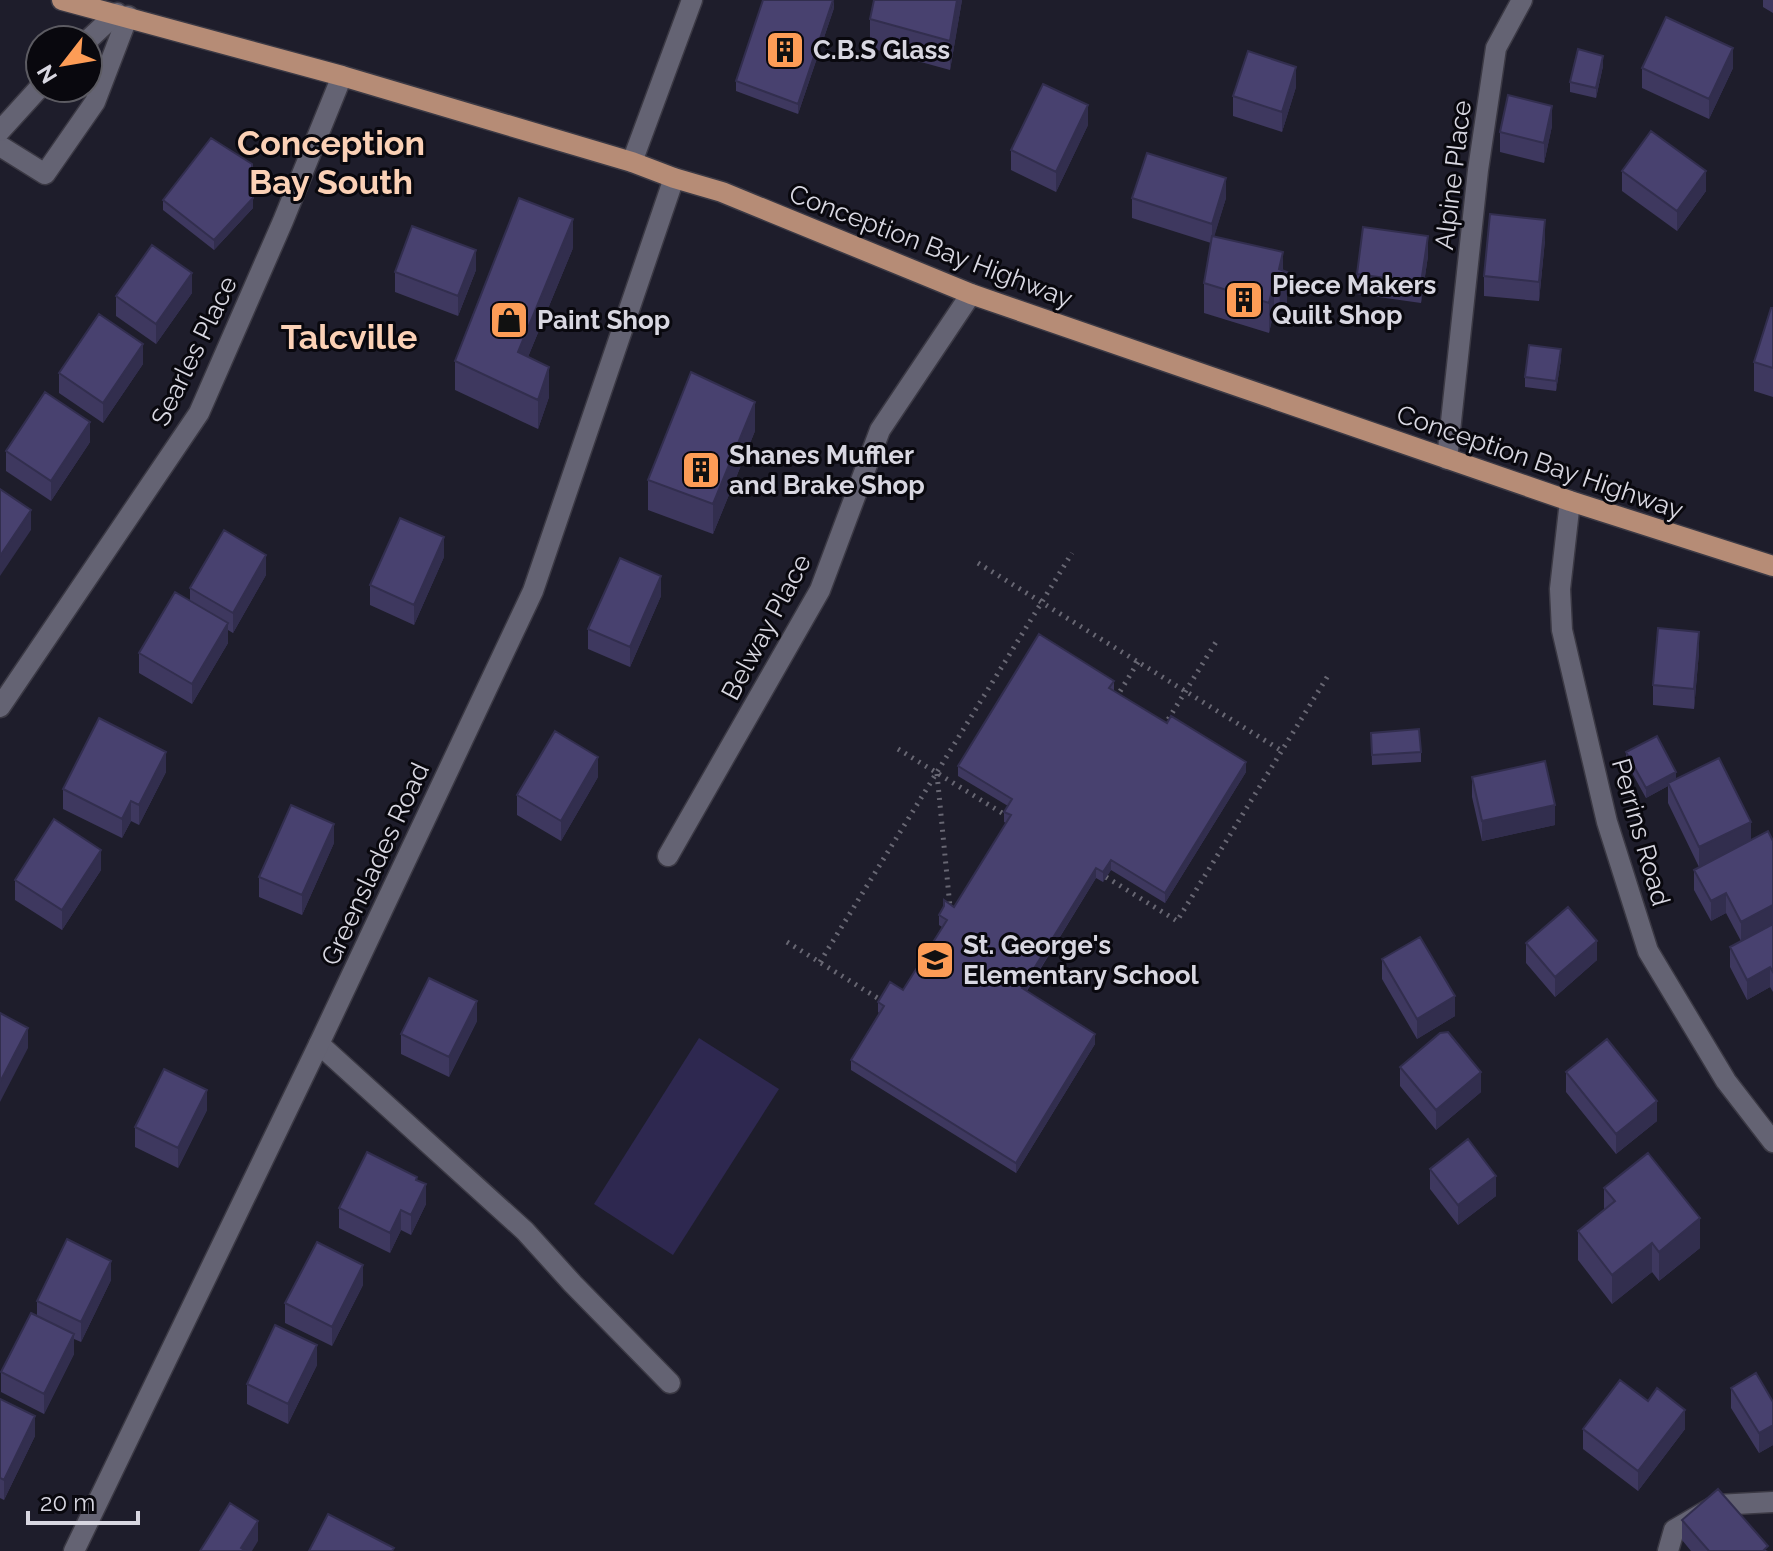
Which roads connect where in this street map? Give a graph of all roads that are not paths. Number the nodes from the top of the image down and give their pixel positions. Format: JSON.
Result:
{"nodes":[{"id":1,"x":62,"y":0,"type":"edge"},
{"id":2,"x":692,"y":0,"type":"edge"},
{"id":3,"x":1522,"y":0,"type":"edge"},
{"id":4,"x":122,"y":14,"type":"junction"},
{"id":5,"x":104,"y":28,"type":"edge"},
{"id":6,"x":342,"y":76,"type":"junction"},
{"id":7,"x":25,"y":104,"type":"edge"},
{"id":8,"x":0,"y":131,"type":"edge"},
{"id":9,"x":0,"y":146,"type":"edge"},
{"id":10,"x":632,"y":162,"type":"junction"},
{"id":11,"x":674,"y":178,"type":"junction"},
{"id":12,"x":971,"y":294,"type":"junction"},
{"id":13,"x":1447,"y":459,"type":"junction"},
{"id":14,"x":1570,"y":501,"type":"junction"},
{"id":15,"x":1773,"y":566,"type":"edge"},
{"id":16,"x":0,"y":707,"type":"edge"},
{"id":17,"x":668,"y":856,"type":"dead end"},
{"id":18,"x":319,"y":1044,"type":"junction"},
{"id":19,"x":1773,"y":1142,"type":"edge"},
{"id":20,"x":670,"y":1383,"type":"dead end"},
{"id":21,"x":1773,"y":1502,"type":"edge"},
{"id":22,"x":79,"y":1549,"type":"edge"},
{"id":23,"x":1668,"y":1551,"type":"edge"}],
"edges":[{"from":1,"to":4,"type":"main road","name":"Conception Bay Highway"},
{"from":2,"to":10,"type":"street"},
{"from":3,"to":13,"type":"street","name":"Alpine Place"},
{"from":4,"to":5,"type":"street"},
{"from":4,"to":6,"type":"main road","name":"Conception Bay Highway"},
{"from":4,"to":9,"type":"street"},
{"from":6,"to":10,"type":"main road","name":"Conception Bay Highway"},
{"from":6,"to":16,"type":"street","name":"Searles Place"},
{"from":7,"to":8,"type":"street"},
{"from":10,"to":11,"type":"main road","name":"Conception Bay Highway"},
{"from":11,"to":12,"type":"main road","name":"Conception Bay Highway"},
{"from":11,"to":18,"type":"street","name":"Greenslades Road"},
{"from":12,"to":13,"type":"main road","name":"Conception Bay Highway"},
{"from":12,"to":17,"type":"street","name":"Belway Place"},
{"from":13,"to":14,"type":"main road","name":"Conception Bay Highway"},
{"from":14,"to":15,"type":"main road","name":"Conception Bay Highway"},
{"from":14,"to":19,"type":"street","name":"Perrins Road"},
{"from":18,"to":20,"type":"street"},
{"from":18,"to":22,"type":"street","name":"Greenslades Road"},
{"from":21,"to":23,"type":"street"}]}
